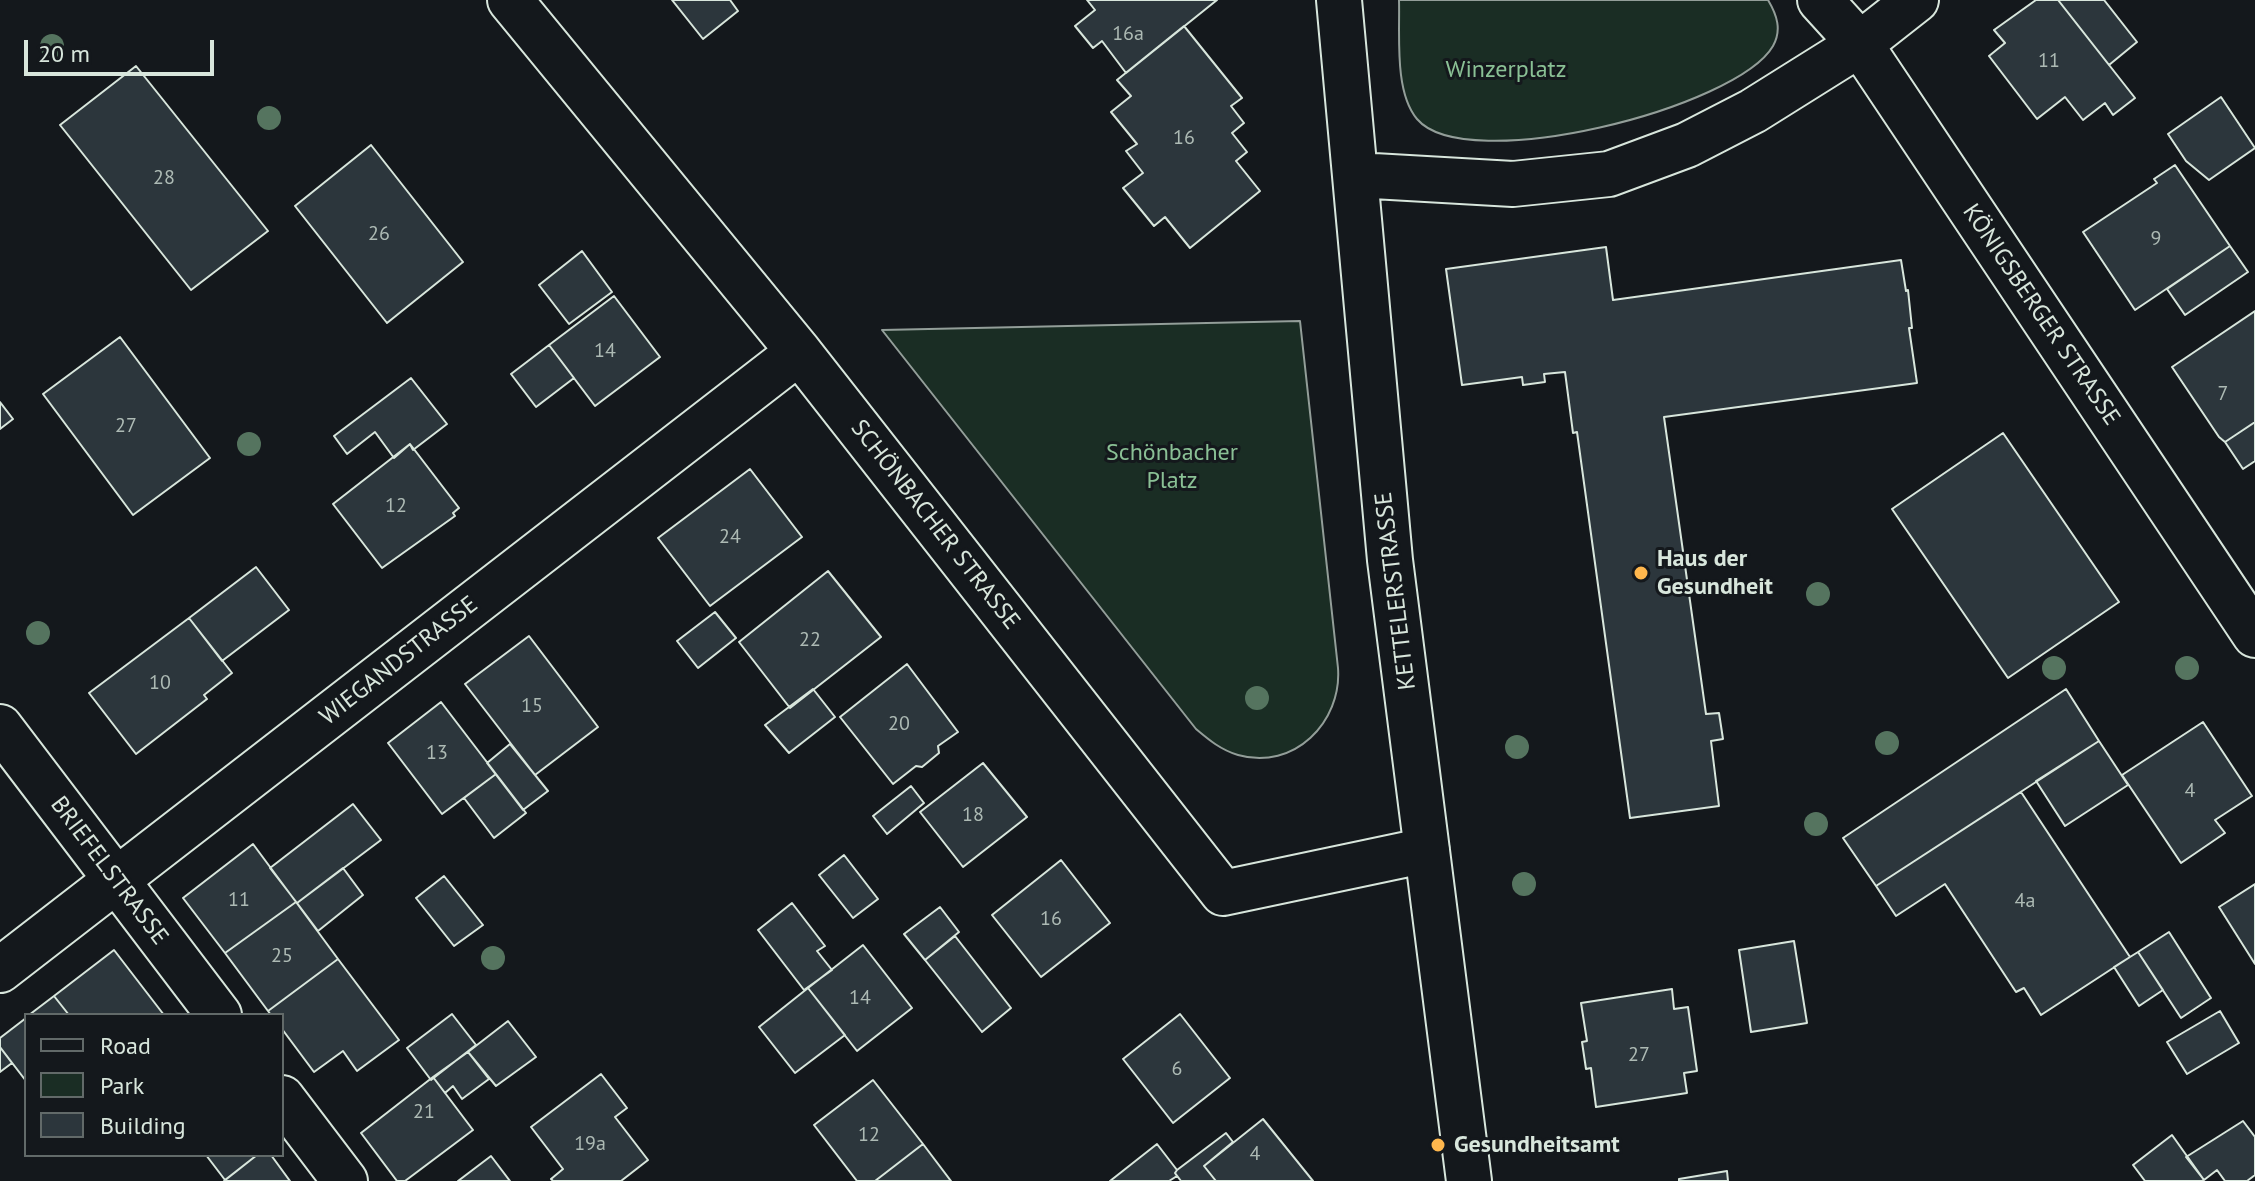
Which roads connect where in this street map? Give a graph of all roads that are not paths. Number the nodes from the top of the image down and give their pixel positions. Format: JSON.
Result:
{"nodes":[{"id":1,"x":510,"y":0,"type":"edge"},
{"id":2,"x":1339,"y":0,"type":"edge"},
{"id":3,"x":1820,"y":0,"type":"edge"},
{"id":4,"x":1916,"y":0,"type":"edge"},
{"id":5,"x":1860,"y":44,"type":"junction"},
{"id":6,"x":1356,"y":175,"type":"junction"},
{"id":7,"x":799,"y":352,"type":"junction"},
{"id":8,"x":2255,"y":635,"type":"edge"},
{"id":9,"x":0,"y":727,"type":"edge"},
{"id":10,"x":1427,"y":850,"type":"junction"},
{"id":11,"x":116,"y":879,"type":"junction"},
{"id":12,"x":0,"y":970,"type":"edge"},
{"id":13,"x":217,"y":1013,"type":"edge"},
{"id":14,"x":284,"y":1101,"type":"edge"},
{"id":15,"x":345,"y":1181,"type":"edge"},
{"id":16,"x":1469,"y":1181,"type":"edge"}],
"edges":[{"from":1,"to":7,"type":"street","name":"SCHÖNBACHER STRASSE"},
{"from":2,"to":6,"type":"street","name":"KETTELERSTRASSE"},
{"from":3,"to":5,"type":"street","name":"KÖNIGSBERGER STRASSE"},
{"from":4,"to":5,"type":"street"},
{"from":5,"to":6,"type":"street"},
{"from":5,"to":8,"type":"street","name":"KÖNIGSBERGER STRASSE"},
{"from":6,"to":10,"type":"street","name":"KETTELERSTRASSE"},
{"from":7,"to":10,"type":"street","name":"SCHÖNBACHER STRASSE"},
{"from":7,"to":11,"type":"street","name":"WIEGANDSTRASSE"},
{"from":9,"to":11,"type":"street","name":"BRIEFELSTRASSE"},
{"from":10,"to":16,"type":"street","name":"KETTELERSTRASSE"},
{"from":11,"to":12,"type":"street","name":"WIEGANDSTRASSE"},
{"from":11,"to":13,"type":"street","name":"BRIEFELSTRASSE"},
{"from":14,"to":15,"type":"street"}]}
